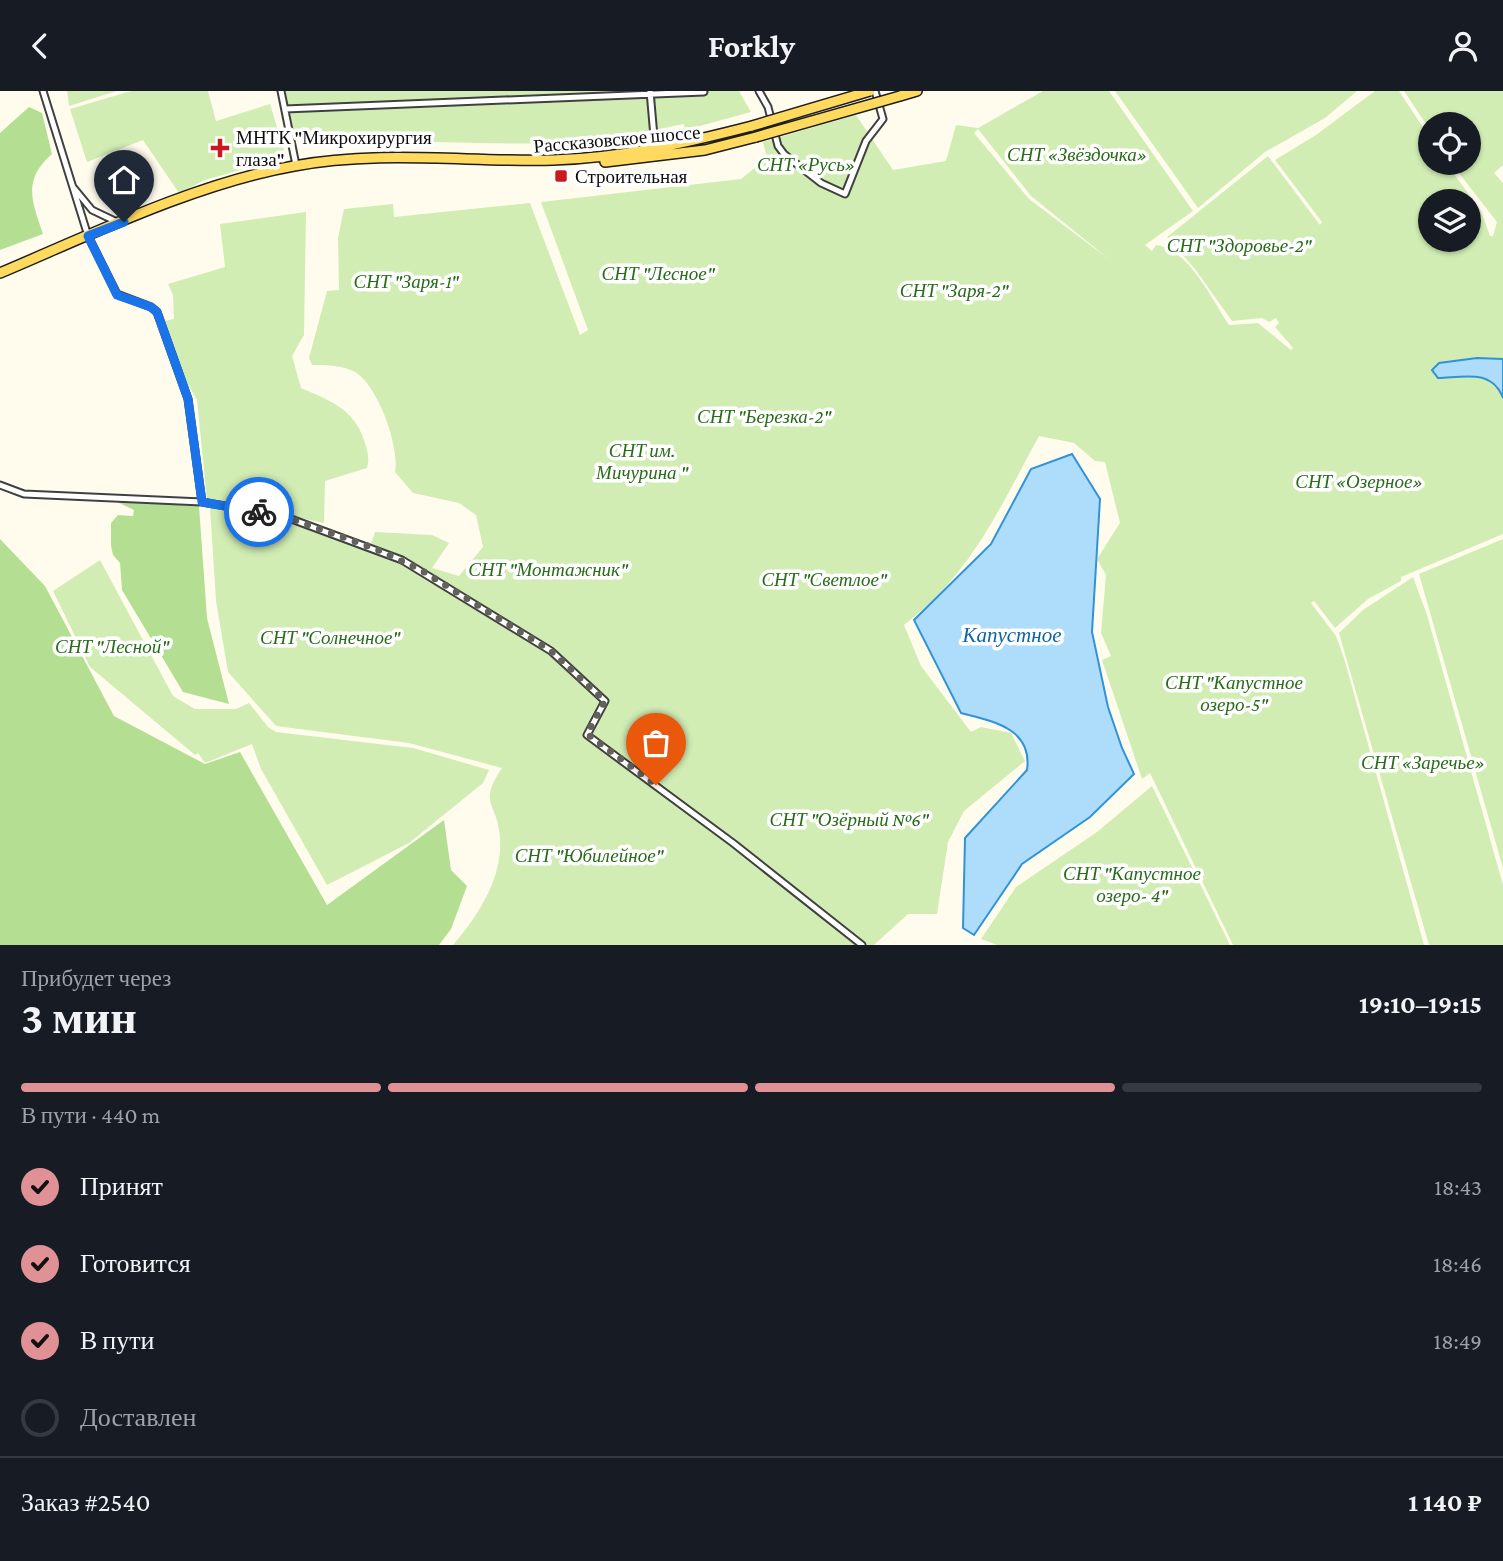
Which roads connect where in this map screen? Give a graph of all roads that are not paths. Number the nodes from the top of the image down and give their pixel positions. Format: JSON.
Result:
{"nodes":[{"id":1,"x":43,"y":91,"type":"edge"},
{"id":2,"x":281,"y":91,"type":"edge"},
{"id":3,"x":759,"y":91,"type":"edge"},
{"id":4,"x":873,"y":91,"type":"edge"},
{"id":5,"x":917,"y":91,"type":"edge"},
{"id":6,"x":704,"y":92,"type":"edge"},
{"id":7,"x":650,"y":93,"type":"edge"},
{"id":8,"x":285,"y":109,"type":"junction"},
{"id":9,"x":655,"y":148,"type":"junction"},
{"id":10,"x":397,"y":158,"type":"junction"},
{"id":11,"x":296,"y":165,"type":"junction"},
{"id":12,"x":71,"y":184,"type":"junction"},
{"id":13,"x":124,"y":222,"type":"junction"},
{"id":14,"x":88,"y":236,"type":"junction"},
{"id":15,"x":0,"y":273,"type":"edge"},
{"id":16,"x":0,"y":485,"type":"edge"},
{"id":17,"x":202,"y":502,"type":"junction"},
{"id":18,"x":862,"y":945,"type":"edge"}],
"edges":[{"from":1,"to":12,"type":"street"},
{"from":2,"to":8,"type":"street"},
{"from":3,"to":4,"type":"street"},
{"from":4,"to":9,"type":"main road","name":"Рассказовское шоссе","bridge":true},
{"from":5,"to":10,"type":"main road","name":"Рассказовское шоссе","bridge":true},
{"from":6,"to":7,"type":"street"},
{"from":7,"to":8,"type":"street"},
{"from":7,"to":9,"type":"street"},
{"from":8,"to":11,"type":"street"},
{"from":9,"to":10,"type":"main road","name":"Рассказовское шоссе"},
{"from":10,"to":11,"type":"main road","name":"Рассказовское шоссе"},
{"from":11,"to":13,"type":"main road","name":"Рассказовское шоссе"},
{"from":12,"to":13,"type":"street"},
{"from":12,"to":14,"type":"street"},
{"from":13,"to":14,"type":"main road","name":"Рассказовское шоссе"},
{"from":14,"to":15,"type":"main road","name":"Рассказовское шоссе"},
{"from":14,"to":17,"type":"street"},
{"from":16,"to":17,"type":"street"},
{"from":17,"to":18,"type":"street"}]}
